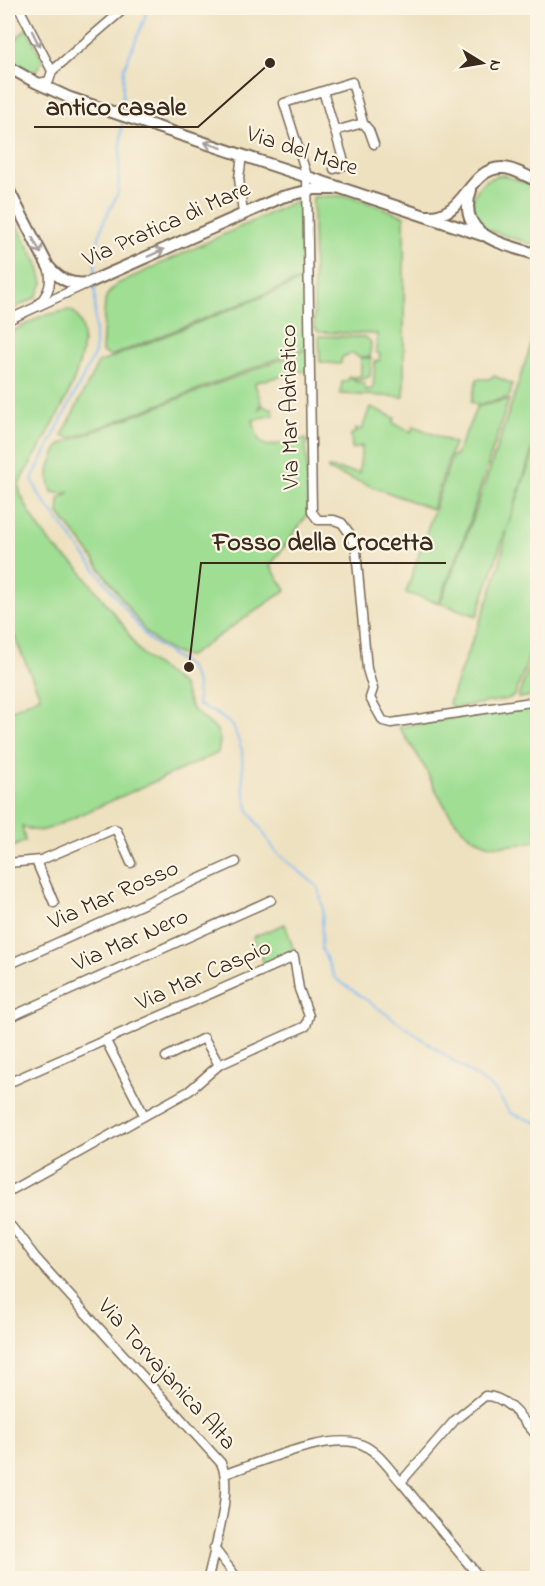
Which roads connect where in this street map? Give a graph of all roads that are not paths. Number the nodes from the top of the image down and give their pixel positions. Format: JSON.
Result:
{"nodes":[{"id":1,"x":19,"y":8,"type":"edge"},
{"id":2,"x":125,"y":8,"type":"edge"},
{"id":3,"x":8,"y":67,"type":"edge"},
{"id":4,"x":52,"y":71,"type":"junction"},
{"id":5,"x":35,"y":82,"type":"junction"},
{"id":6,"x":323,"y":91,"type":"junction"},
{"id":7,"x":363,"y":123,"type":"junction"},
{"id":8,"x":335,"y":130,"type":"junction"},
{"id":9,"x":374,"y":144,"type":"dead end"},
{"id":10,"x":242,"y":155,"type":"junction"},
{"id":11,"x":334,"y":169,"type":"dead end"},
{"id":12,"x":285,"y":170,"type":"junction"},
{"id":13,"x":307,"y":176,"type":"junction"},
{"id":14,"x":536,"y":180,"type":"edge"},
{"id":15,"x":473,"y":184,"type":"junction"},
{"id":16,"x":8,"y":189,"type":"edge"},
{"id":17,"x":349,"y":189,"type":"junction"},
{"id":18,"x":308,"y":190,"type":"junction"},
{"id":19,"x":282,"y":197,"type":"junction"},
{"id":20,"x":243,"y":214,"type":"junction"},
{"id":21,"x":415,"y":214,"type":"junction"},
{"id":22,"x":482,"y":235,"type":"junction"},
{"id":23,"x":537,"y":255,"type":"edge"},
{"id":24,"x":48,"y":266,"type":"junction"},
{"id":25,"x":88,"y":284,"type":"junction"},
{"id":26,"x":36,"y":307,"type":"junction"},
{"id":27,"x":8,"y":320,"type":"edge"},
{"id":28,"x":537,"y":701,"type":"edge"},
{"id":29,"x":36,"y":861,"type":"junction"},
{"id":30,"x":131,"y":862,"type":"dead end"},
{"id":31,"x":236,"y":862,"type":"dead end"},
{"id":32,"x":8,"y":863,"type":"edge"},
{"id":33,"x":271,"y":900,"type":"dead end"},
{"id":34,"x":54,"y":903,"type":"dead end"},
{"id":35,"x":8,"y":965,"type":"edge"},
{"id":36,"x":8,"y":1018,"type":"edge"},
{"id":37,"x":106,"y":1041,"type":"junction"},
{"id":38,"x":166,"y":1057,"type":"dead end"},
{"id":39,"x":219,"y":1065,"type":"junction"},
{"id":40,"x":8,"y":1083,"type":"edge"},
{"id":41,"x":144,"y":1116,"type":"junction"},
{"id":42,"x":8,"y":1192,"type":"edge"},
{"id":43,"x":8,"y":1221,"type":"edge"},
{"id":44,"x":537,"y":1437,"type":"edge"},
{"id":45,"x":225,"y":1474,"type":"junction"},
{"id":46,"x":401,"y":1482,"type":"junction"},
{"id":47,"x":214,"y":1548,"type":"junction"},
{"id":48,"x":208,"y":1578,"type":"edge"},
{"id":49,"x":237,"y":1578,"type":"edge"},
{"id":50,"x":480,"y":1578,"type":"edge"}],
"edges":[{"from":1,"to":4,"type":"street","one_way":true},
{"from":2,"to":4,"type":"street"},
{"from":3,"to":5,"type":"main road","name":"Via del Mare"},
{"from":4,"to":5,"type":"street"},
{"from":10,"to":5,"type":"main road","name":"Via del Mare","one_way":true},
{"from":6,"to":7,"type":"street"},
{"from":6,"to":8,"type":"street"},
{"from":6,"to":13,"type":"street"},
{"from":7,"to":8,"type":"street"},
{"from":7,"to":9,"type":"street"},
{"from":8,"to":11,"type":"street"},
{"from":10,"to":12,"type":"main road","name":"Via del Mare"},
{"from":10,"to":20,"type":"street"},
{"from":12,"to":13,"type":"main road","name":"Via del Mare"},
{"from":12,"to":19,"type":"main road"},
{"from":13,"to":17,"type":"main road","name":"Via del Mare"},
{"from":13,"to":18,"type":"street"},
{"from":14,"to":15,"type":"main road","name":"Via del Mare"},
{"from":15,"to":21,"type":"main road","name":"Via del Mare"},
{"from":15,"to":22,"type":"main road"},
{"from":16,"to":24,"type":"main road","one_way":true},
{"from":17,"to":18,"type":"main road","name":"Via Pratica di Mare"},
{"from":17,"to":21,"type":"main road","name":"Via del Mare"},
{"from":18,"to":19,"type":"main road","name":"Via Pratica di Mare"},
{"from":18,"to":28,"type":"street","name":"Via Mar Adriatico"},
{"from":19,"to":20,"type":"main road","name":"Via Pratica di Mare"},
{"from":25,"to":20,"type":"main road","name":"Via Pratica di Mare","one_way":true},
{"from":21,"to":22,"type":"main road","name":"Via del Mare"},
{"from":22,"to":23,"type":"main road","name":"Via del Mare"},
{"from":24,"to":25,"type":"main road"},
{"from":24,"to":26,"type":"street"},
{"from":25,"to":26,"type":"street","name":"Via Pratica di Mare"},
{"from":26,"to":27,"type":"street","name":"Via Pratica di Mare"},
{"from":29,"to":30,"type":"street"},
{"from":29,"to":32,"type":"street"},
{"from":29,"to":34,"type":"street"},
{"from":31,"to":35,"type":"street","name":"Via Mar Rosso"},
{"from":33,"to":36,"type":"street","name":"Via Mar Nero"},
{"from":37,"to":39,"type":"street","name":"Via Mar Caspio"},
{"from":37,"to":40,"type":"street","name":"Via Mar Caspio"},
{"from":37,"to":41,"type":"street"},
{"from":38,"to":39,"type":"street"},
{"from":39,"to":41,"type":"street"},
{"from":41,"to":42,"type":"street"},
{"from":43,"to":45,"type":"street","name":"Via Torvajanica Alta"},
{"from":44,"to":46,"type":"street"},
{"from":45,"to":46,"type":"street"},
{"from":45,"to":47,"type":"street","name":"Via Torvajanica Alta"},
{"from":46,"to":50,"type":"street"},
{"from":47,"to":48,"type":"street","name":"Via Torvajanica Alta"},
{"from":47,"to":49,"type":"street"}]}
